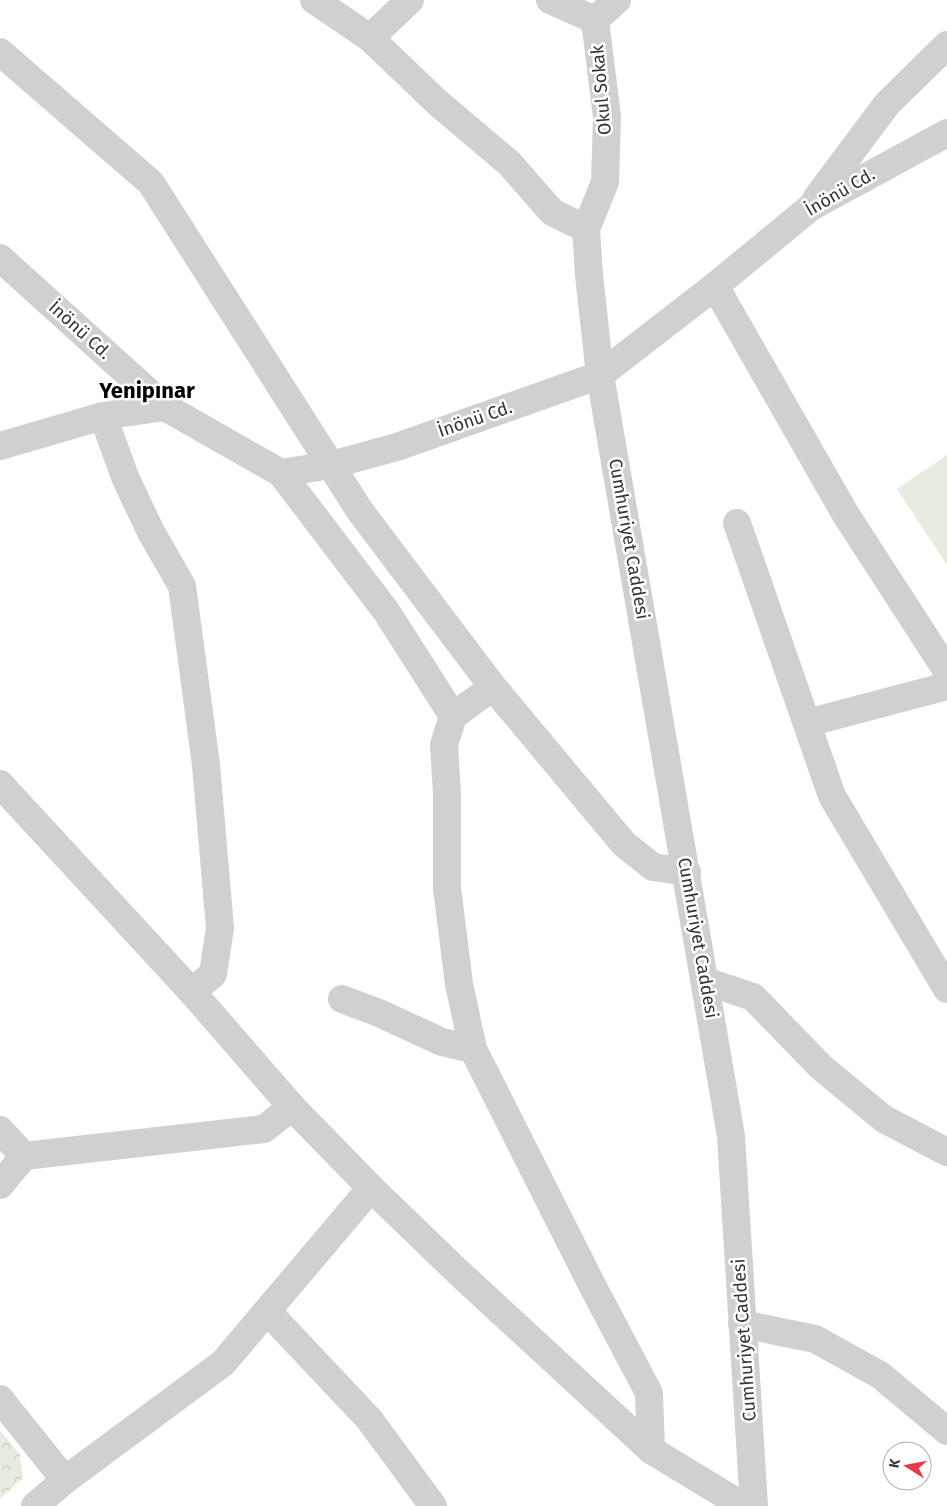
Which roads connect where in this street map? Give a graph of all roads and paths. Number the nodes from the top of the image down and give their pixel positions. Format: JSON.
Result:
{"nodes":[{"id":1,"x":314,"y":0,"type":"edge"},
{"id":2,"x":410,"y":0,"type":"edge"},
{"id":3,"x":550,"y":0,"type":"edge"},
{"id":4,"x":617,"y":0,"type":"edge"},
{"id":5,"x":595,"y":20,"type":"junction"},
{"id":6,"x":370,"y":38,"type":"junction"},
{"id":7,"x":947,"y":45,"type":"edge"},
{"id":8,"x":0,"y":52,"type":"edge"},
{"id":9,"x":947,"y":133,"type":"edge"},
{"id":10,"x":811,"y":207,"type":"junction"},
{"id":11,"x":586,"y":228,"type":"junction"},
{"id":12,"x":0,"y":258,"type":"edge"},
{"id":13,"x":588,"y":275,"type":"joint"},
{"id":14,"x":715,"y":286,"type":"junction"},
{"id":15,"x":600,"y":376,"type":"junction"},
{"id":16,"x":165,"y":407,"type":"junction"},
{"id":17,"x":103,"y":416,"type":"junction"},
{"id":18,"x":0,"y":446,"type":"edge"},
{"id":19,"x":331,"y":465,"type":"junction"},
{"id":20,"x":281,"y":473,"type":"junction"},
{"id":21,"x":737,"y":523,"type":"dead end"},
{"id":22,"x":947,"y":671,"type":"edge"},
{"id":23,"x":947,"y":686,"type":"edge"},
{"id":24,"x":493,"y":687,"type":"junction"},
{"id":25,"x":453,"y":716,"type":"junction"},
{"id":26,"x":807,"y":723,"type":"junction"},
{"id":27,"x":0,"y":784,"type":"edge"},
{"id":28,"x":686,"y":872,"type":"junction"},
{"id":29,"x":705,"y":981,"type":"junction"},
{"id":30,"x":947,"y":988,"type":"edge"},
{"id":31,"x":192,"y":992,"type":"junction"},
{"id":32,"x":342,"y":1000,"type":"dead end"},
{"id":33,"x":473,"y":1049,"type":"junction"},
{"id":34,"x":292,"y":1107,"type":"junction"},
{"id":35,"x":0,"y":1130,"type":"edge"},
{"id":36,"x":947,"y":1152,"type":"edge"},
{"id":37,"x":24,"y":1156,"type":"junction"},
{"id":38,"x":0,"y":1185,"type":"edge"},
{"id":39,"x":371,"y":1188,"type":"junction"},
{"id":40,"x":267,"y":1311,"type":"junction"},
{"id":41,"x":742,"y":1324,"type":"junction"},
{"id":42,"x":0,"y":1399,"type":"edge"},
{"id":43,"x":947,"y":1431,"type":"edge"},
{"id":44,"x":651,"y":1450,"type":"junction"},
{"id":45,"x":65,"y":1480,"type":"junction"},
{"id":46,"x":36,"y":1506,"type":"edge"},
{"id":47,"x":433,"y":1506,"type":"edge"},
{"id":48,"x":743,"y":1506,"type":"edge"},
{"id":49,"x":754,"y":1506,"type":"edge"}],
"edges":[{"from":1,"to":6,"type":"street"},
{"from":2,"to":6,"type":"street"},
{"from":3,"to":5,"type":"street"},
{"from":4,"to":5,"type":"street","name":"Okul Sokak"},
{"from":5,"to":11,"type":"street","name":"Okul Sokak"},
{"from":6,"to":11,"type":"street"},
{"from":7,"to":10,"type":"street"},
{"from":8,"to":19,"type":"street"},
{"from":9,"to":10,"type":"street","name":"İnönü Cd."},
{"from":10,"to":14,"type":"street","name":"İnönü Cd."},
{"from":11,"to":13,"type":"street","name":"Okul Sokak"},
{"from":12,"to":16,"type":"street","name":"İnönü Cd."},
{"from":13,"to":15,"type":"street","name":"Cumhuriyet Caddesi"},
{"from":14,"to":15,"type":"street","name":"İnönü Cd."},
{"from":14,"to":22,"type":"street"},
{"from":15,"to":19,"type":"street","name":"İnönü Cd."},
{"from":15,"to":28,"type":"street","name":"Cumhuriyet Caddesi"},
{"from":16,"to":17,"type":"street"},
{"from":16,"to":20,"type":"street","name":"İnönü Cd."},
{"from":17,"to":18,"type":"street"},
{"from":17,"to":31,"type":"street"},
{"from":19,"to":20,"type":"street","name":"İnönü Cd."},
{"from":19,"to":24,"type":"street"},
{"from":20,"to":25,"type":"street"},
{"from":21,"to":26,"type":"street"},
{"from":23,"to":26,"type":"street"},
{"from":24,"to":25,"type":"street"},
{"from":24,"to":28,"type":"street"},
{"from":25,"to":33,"type":"street"},
{"from":26,"to":30,"type":"street"},
{"from":27,"to":31,"type":"street"},
{"from":28,"to":29,"type":"street","name":"Cumhuriyet Caddesi"},
{"from":29,"to":36,"type":"street"},
{"from":29,"to":41,"type":"street","name":"Cumhuriyet Caddesi"},
{"from":31,"to":34,"type":"street"},
{"from":32,"to":33,"type":"street"},
{"from":33,"to":44,"type":"street"},
{"from":34,"to":37,"type":"street"},
{"from":34,"to":39,"type":"street"},
{"from":35,"to":37,"type":"street"},
{"from":37,"to":38,"type":"street"},
{"from":39,"to":40,"type":"street"},
{"from":39,"to":44,"type":"street"},
{"from":40,"to":45,"type":"street"},
{"from":40,"to":47,"type":"street"},
{"from":41,"to":43,"type":"street"},
{"from":41,"to":49,"type":"street","name":"Cumhuriyet Caddesi"},
{"from":42,"to":45,"type":"street"},
{"from":44,"to":48,"type":"street"},
{"from":45,"to":46,"type":"street"}]}
